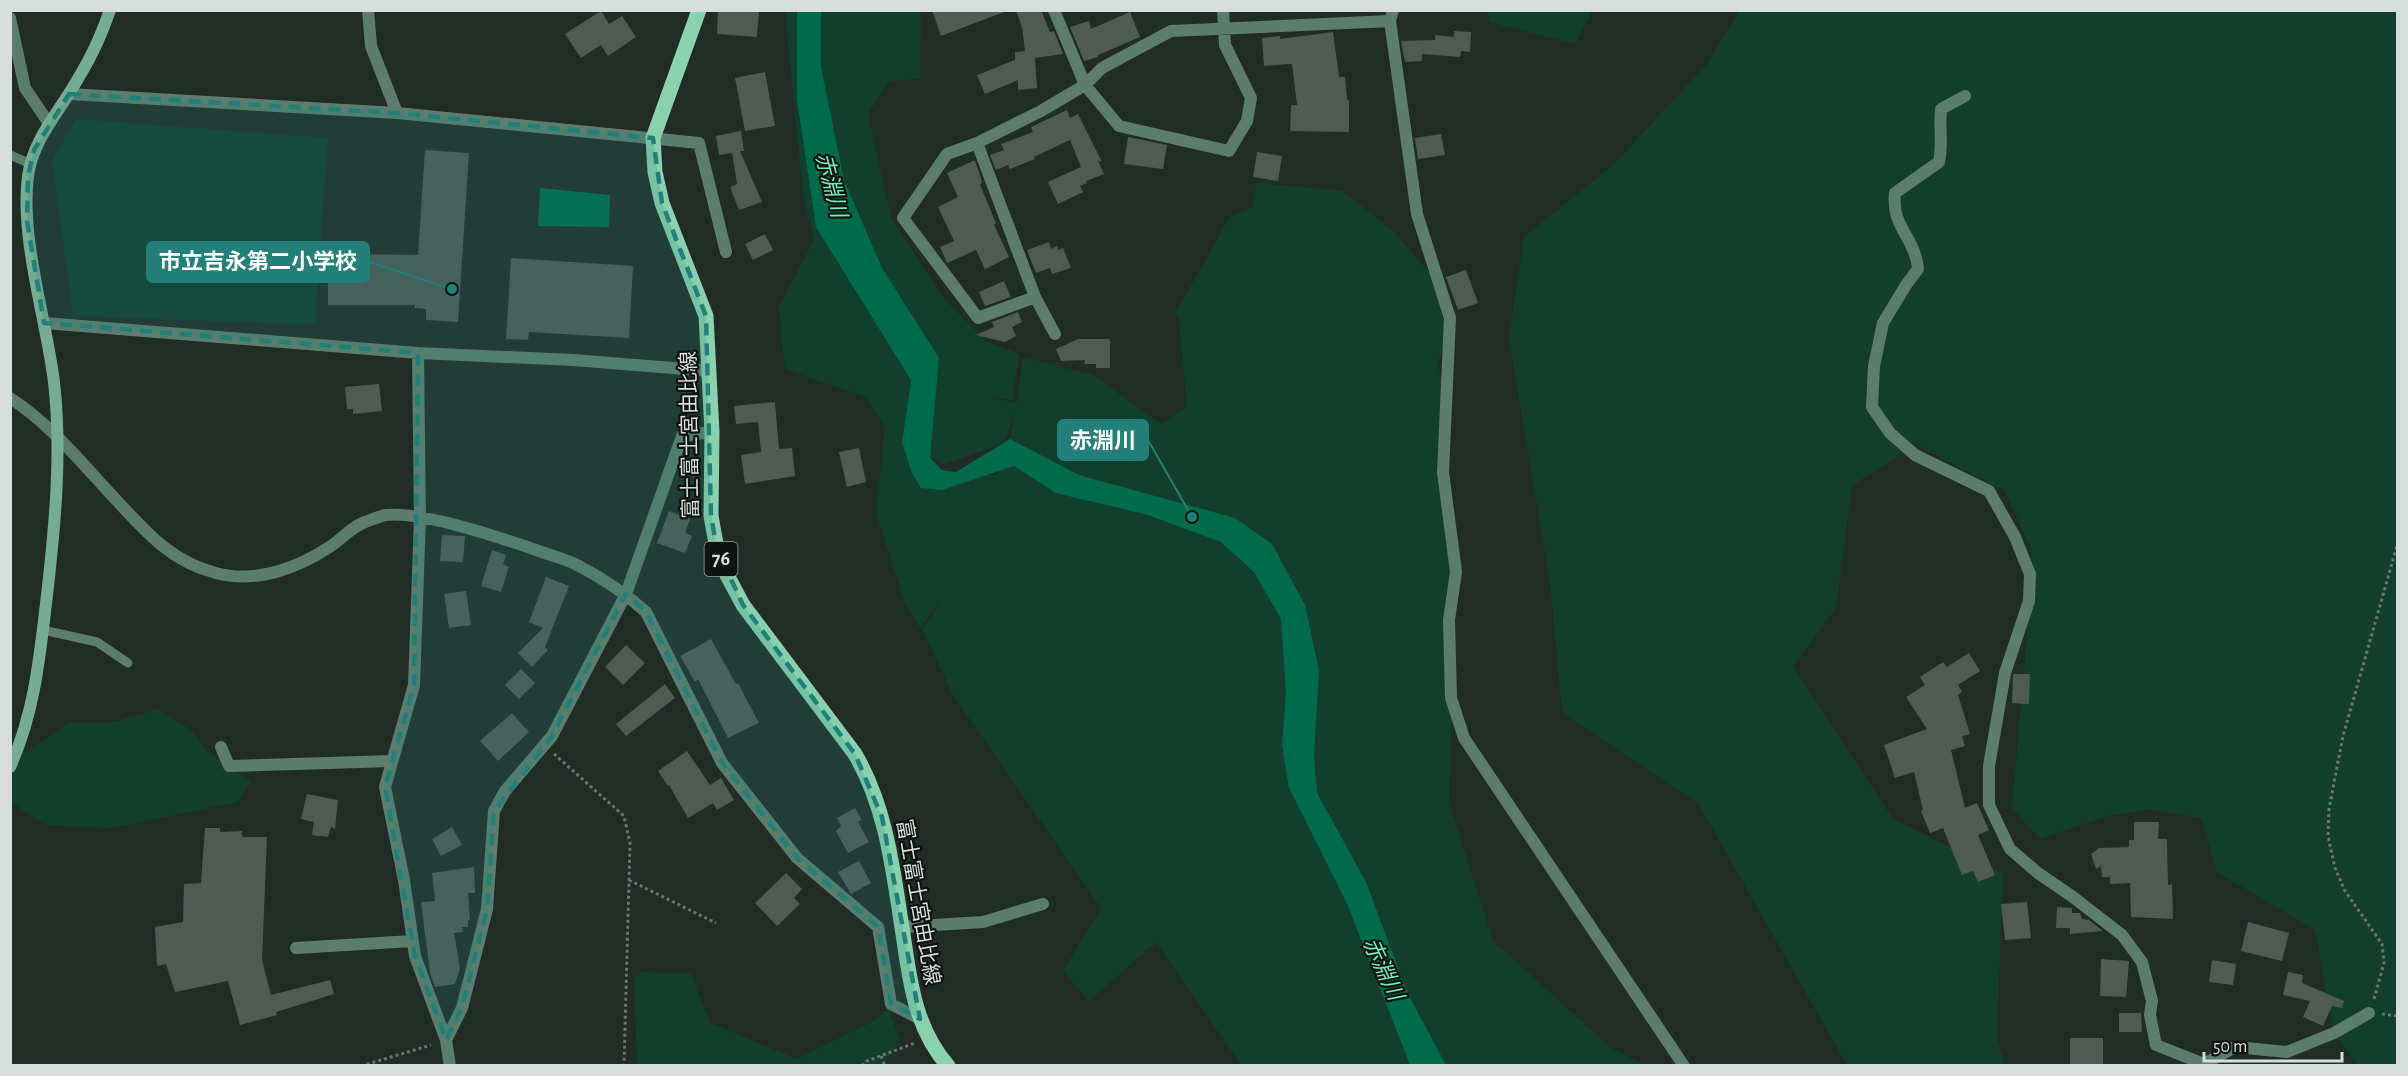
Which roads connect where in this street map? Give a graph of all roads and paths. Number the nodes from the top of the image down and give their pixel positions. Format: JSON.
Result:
{"nodes":[{"id":1,"x":110,"y":10,"type":"edge"},
{"id":2,"x":368,"y":10,"type":"edge"},
{"id":3,"x":699,"y":10,"type":"edge"},
{"id":4,"x":1054,"y":10,"type":"edge"},
{"id":5,"x":1223,"y":10,"type":"edge"},
{"id":6,"x":1391,"y":16,"type":"edge"},
{"id":7,"x":10,"y":18,"type":"edge"},
{"id":8,"x":1226,"y":30,"type":"junction"},
{"id":9,"x":1085,"y":85,"type":"junction"},
{"id":10,"x":69,"y":94,"type":"junction"},
{"id":11,"x":1965,"y":96,"type":"dead end"},
{"id":12,"x":398,"y":113,"type":"junction"},
{"id":13,"x":48,"y":122,"type":"junction"},
{"id":14,"x":653,"y":138,"type":"junction"},
{"id":15,"x":977,"y":143,"type":"junction"},
{"id":16,"x":10,"y":155,"type":"edge"},
{"id":17,"x":31,"y":164,"type":"junction"},
{"id":18,"x":726,"y":252,"type":"dead end"},
{"id":19,"x":1035,"y":297,"type":"junction"},
{"id":20,"x":44,"y":323,"type":"junction"},
{"id":21,"x":1055,"y":334,"type":"dead end"},
{"id":22,"x":418,"y":353,"type":"junction"},
{"id":23,"x":710,"y":371,"type":"junction"},
{"id":24,"x":10,"y":398,"type":"edge"},
{"id":25,"x":712,"y":432,"type":"junction"},
{"id":26,"x":56,"y":436,"type":"junction"},
{"id":27,"x":420,"y":518,"type":"junction"},
{"id":28,"x":2397,"y":542,"type":"edge"},
{"id":29,"x":626,"y":594,"type":"junction"},
{"id":30,"x":43,"y":630,"type":"junction"},
{"id":31,"x":128,"y":663,"type":"dead end"},
{"id":32,"x":544,"y":745,"type":"junction"},
{"id":33,"x":221,"y":747,"type":"dead end"},
{"id":34,"x":392,"y":761,"type":"junction"},
{"id":35,"x":10,"y":767,"type":"edge"},
{"id":36,"x":629,"y":880,"type":"junction"},
{"id":37,"x":1043,"y":904,"type":"dead end"},
{"id":38,"x":716,"y":923,"type":"dead end"},
{"id":39,"x":902,"y":927,"type":"junction"},
{"id":40,"x":413,"y":941,"type":"junction"},
{"id":41,"x":296,"y":948,"type":"dead end"},
{"id":42,"x":2369,"y":1013,"type":"joint"},
{"id":43,"x":920,"y":1019,"type":"junction"},
{"id":44,"x":928,"y":1039,"type":"junction"},
{"id":45,"x":446,"y":1040,"type":"junction"},
{"id":46,"x":881,"y":1056,"type":"junction"},
{"id":47,"x":361,"y":1065,"type":"edge"},
{"id":48,"x":450,"y":1065,"type":"edge"},
{"id":49,"x":624,"y":1065,"type":"edge"},
{"id":50,"x":862,"y":1065,"type":"edge"},
{"id":51,"x":885,"y":1065,"type":"edge"},
{"id":52,"x":948,"y":1065,"type":"edge"},
{"id":53,"x":1684,"y":1065,"type":"edge"},
{"id":54,"x":2204,"y":1065,"type":"edge"}],
"edges":[{"from":1,"to":10,"type":"street"},
{"from":2,"to":12,"type":"street"},
{"from":3,"to":14,"type":"main road","name":"富士富士宮由比線","number":"76"},
{"from":4,"to":9,"type":"street"},
{"from":5,"to":8,"type":"street"},
{"from":6,"to":8,"type":"street"},
{"from":6,"to":53,"type":"street"},
{"from":7,"to":13,"type":"street"},
{"from":8,"to":9,"type":"street"},
{"from":8,"to":9,"type":"street"},
{"from":9,"to":15,"type":"street"},
{"from":10,"to":12,"type":"street"},
{"from":10,"to":13,"type":"street"},
{"from":11,"to":54,"type":"street"},
{"from":12,"to":14,"type":"street"},
{"from":13,"to":17,"type":"street"},
{"from":14,"to":18,"type":"street"},
{"from":14,"to":23,"type":"main road","name":"富士富士宮由比線","number":"76"},
{"from":15,"to":19,"type":"street"},
{"from":15,"to":19,"type":"street"},
{"from":16,"to":17,"type":"lane"},
{"from":17,"to":20,"type":"street"},
{"from":19,"to":21,"type":"street"},
{"from":20,"to":22,"type":"street"},
{"from":20,"to":26,"type":"street"},
{"from":22,"to":23,"type":"street"},
{"from":22,"to":27,"type":"street"},
{"from":23,"to":25,"type":"main road","name":"富士富士宮由比線","number":"76"},
{"from":24,"to":26,"type":"street"},
{"from":25,"to":29,"type":"street"},
{"from":25,"to":39,"type":"main road","name":"富士富士宮由比線","number":"76"},
{"from":26,"to":27,"type":"street"},
{"from":26,"to":30,"type":"street"},
{"from":27,"to":29,"type":"street"},
{"from":27,"to":34,"type":"street"},
{"from":28,"to":42,"type":"path"},
{"from":29,"to":32,"type":"street"},
{"from":29,"to":43,"type":"street"},
{"from":30,"to":31,"type":"lane"},
{"from":30,"to":35,"type":"street"},
{"from":32,"to":36,"type":"path"},
{"from":32,"to":45,"type":"street"},
{"from":33,"to":34,"type":"street"},
{"from":34,"to":40,"type":"street"},
{"from":36,"to":38,"type":"path"},
{"from":36,"to":49,"type":"path"},
{"from":37,"to":39,"type":"street"},
{"from":39,"to":43,"type":"main road","name":"富士富士宮由比線","number":"76"},
{"from":40,"to":41,"type":"street"},
{"from":40,"to":45,"type":"street"},
{"from":42,"to":54,"type":"street"},
{"from":43,"to":44,"type":"main road","name":"富士富士宮由比線","number":"76"},
{"from":44,"to":46,"type":"path"},
{"from":44,"to":52,"type":"main road","name":"富士富士宮由比線","number":"76"},
{"from":45,"to":47,"type":"path"},
{"from":45,"to":48,"type":"street"},
{"from":46,"to":50,"type":"path"},
{"from":46,"to":51,"type":"path"}]}
